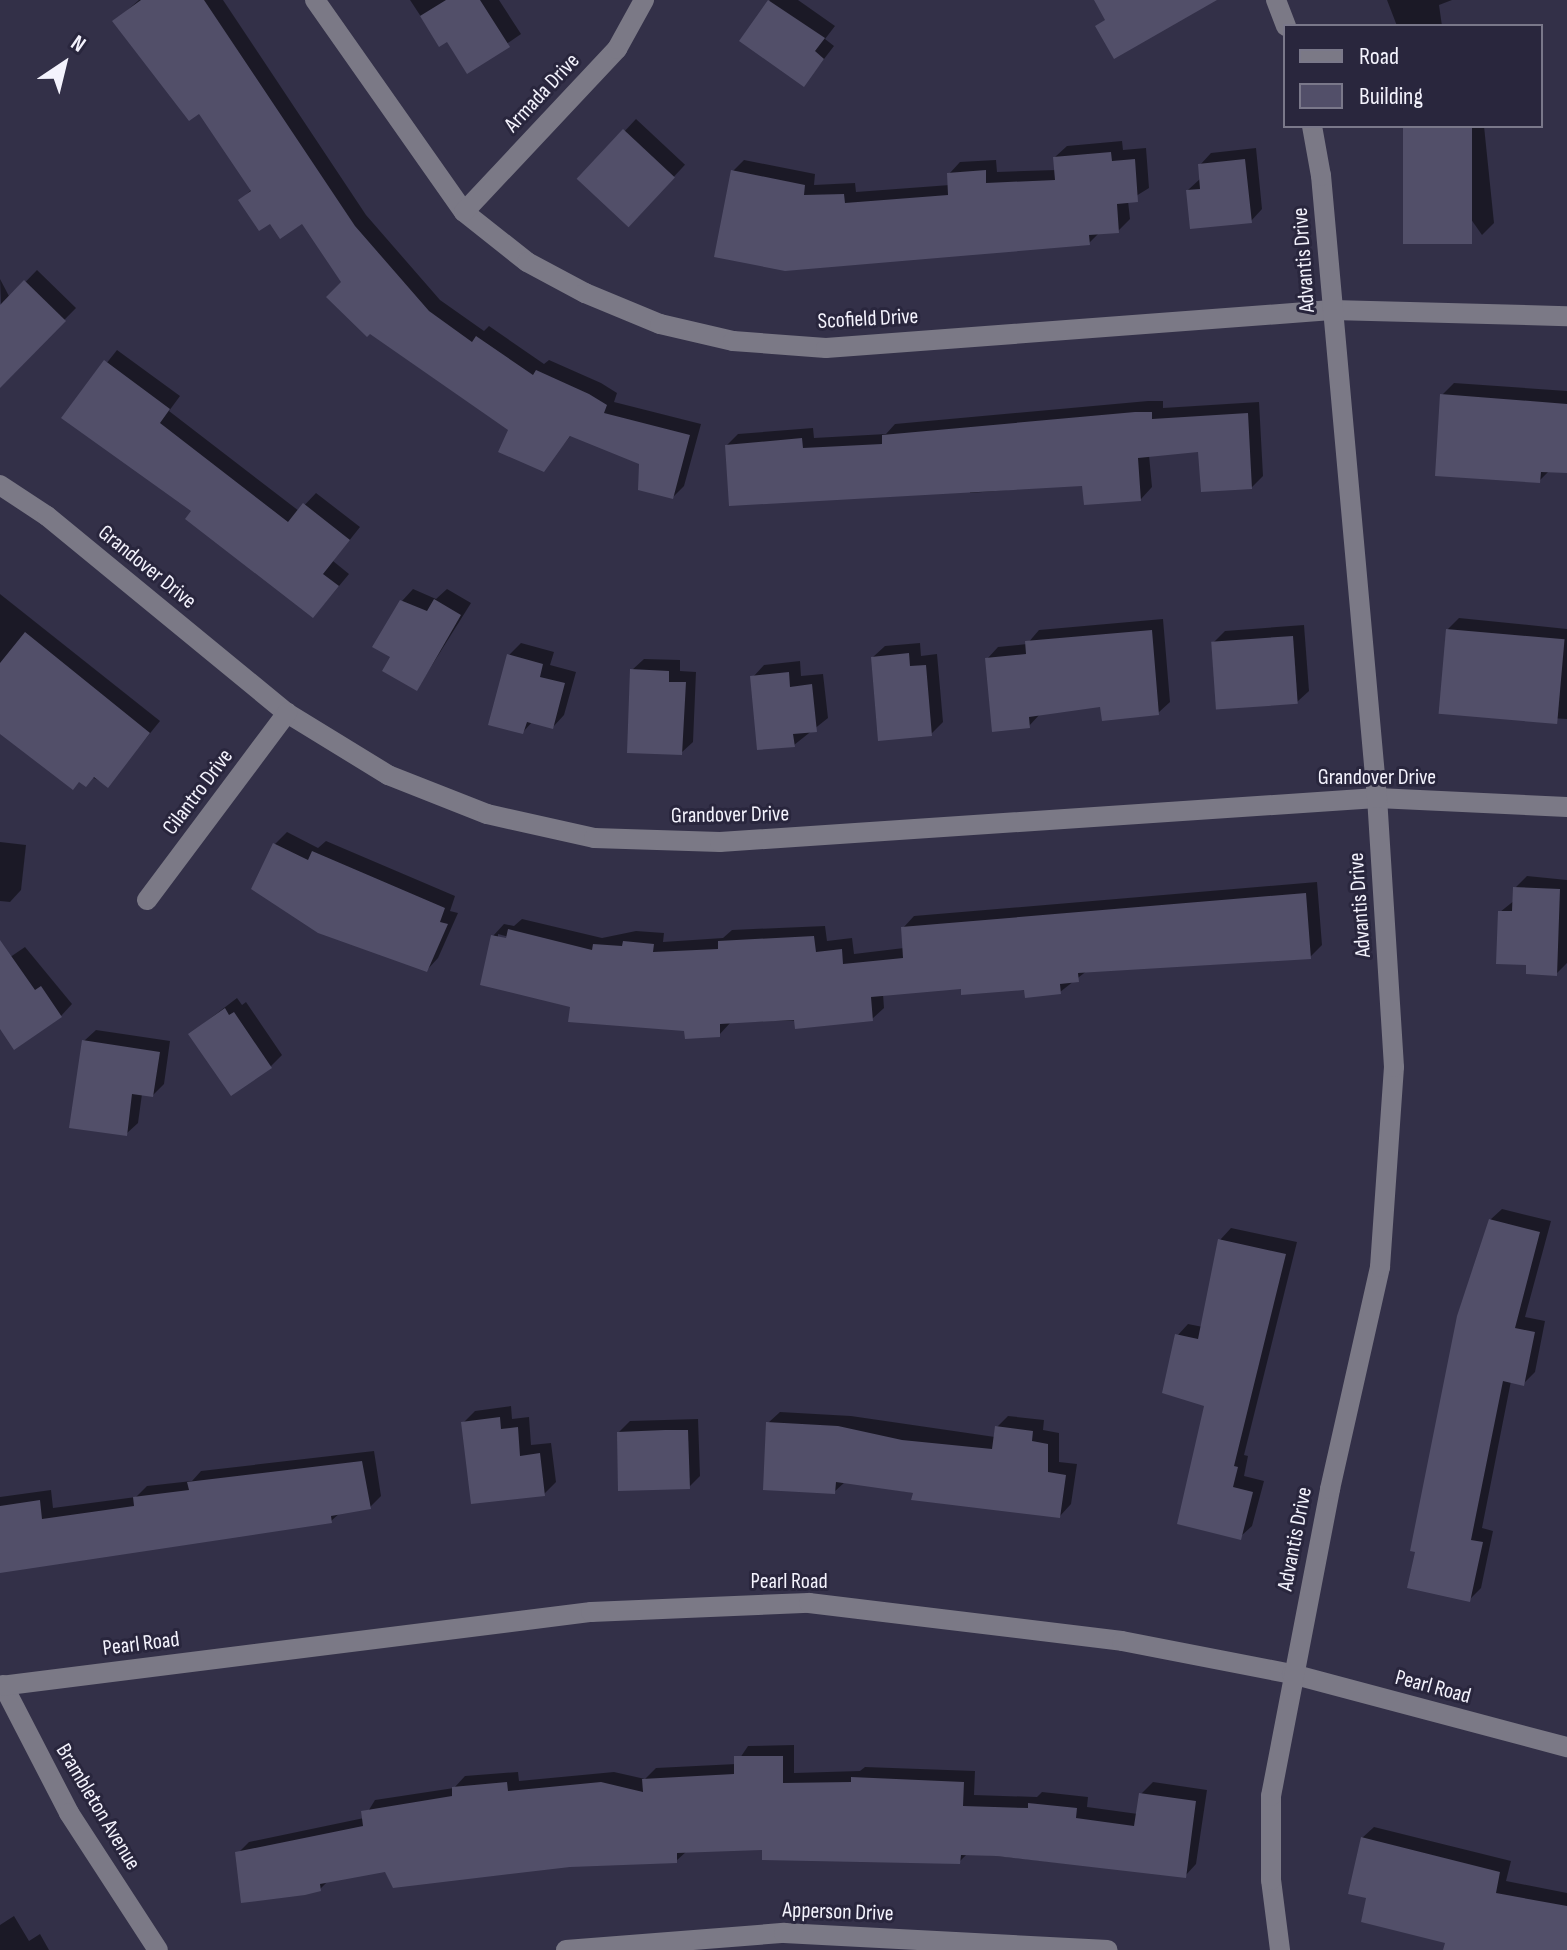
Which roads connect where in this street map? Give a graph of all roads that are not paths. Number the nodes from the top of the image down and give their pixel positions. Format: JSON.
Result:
{"nodes":[{"id":1,"x":315,"y":0,"type":"edge"},
{"id":2,"x":644,"y":0,"type":"edge"},
{"id":3,"x":1276,"y":0,"type":"edge"},
{"id":4,"x":1285,"y":24,"type":"edge"},
{"id":5,"x":1312,"y":128,"type":"edge"},
{"id":6,"x":464,"y":212,"type":"junction"},
{"id":7,"x":1332,"y":310,"type":"junction"},
{"id":8,"x":1567,"y":316,"type":"edge"},
{"id":9,"x":0,"y":485,"type":"edge"},
{"id":10,"x":287,"y":713,"type":"junction"},
{"id":11,"x":1377,"y":798,"type":"junction"},
{"id":12,"x":1567,"y":807,"type":"edge"},
{"id":13,"x":147,"y":900,"type":"dead end"},
{"id":14,"x":1292,"y":1674,"type":"junction"},
{"id":15,"x":2,"y":1686,"type":"edge"},
{"id":16,"x":1567,"y":1747,"type":"edge"},
{"id":17,"x":158,"y":1950,"type":"edge"},
{"id":18,"x":566,"y":1950,"type":"edge"},
{"id":19,"x":1108,"y":1950,"type":"edge"},
{"id":20,"x":1280,"y":1950,"type":"edge"}],
"edges":[{"from":1,"to":6,"type":"street","name":"Scofield Drive"},
{"from":2,"to":6,"type":"street","name":"Armada Drive"},
{"from":3,"to":4,"type":"street"},
{"from":5,"to":7,"type":"street","name":"Advantis Drive"},
{"from":6,"to":7,"type":"street","name":"Scofield Drive"},
{"from":7,"to":8,"type":"street","name":"Scofield Drive"},
{"from":7,"to":11,"type":"street","name":"Advantis Drive"},
{"from":9,"to":10,"type":"street","name":"Grandover Drive"},
{"from":10,"to":11,"type":"street","name":"Grandover Drive"},
{"from":10,"to":13,"type":"street","name":"Cilantro Drive"},
{"from":11,"to":12,"type":"street","name":"Grandover Drive"},
{"from":11,"to":14,"type":"street","name":"Advantis Drive"},
{"from":14,"to":15,"type":"street","name":"Pearl Road"},
{"from":14,"to":16,"type":"street","name":"Pearl Road"},
{"from":14,"to":20,"type":"street","name":"Advantis Drive"},
{"from":15,"to":17,"type":"street","name":"Brambleton Avenue"},
{"from":18,"to":19,"type":"street","name":"Apperson Drive"}]}
